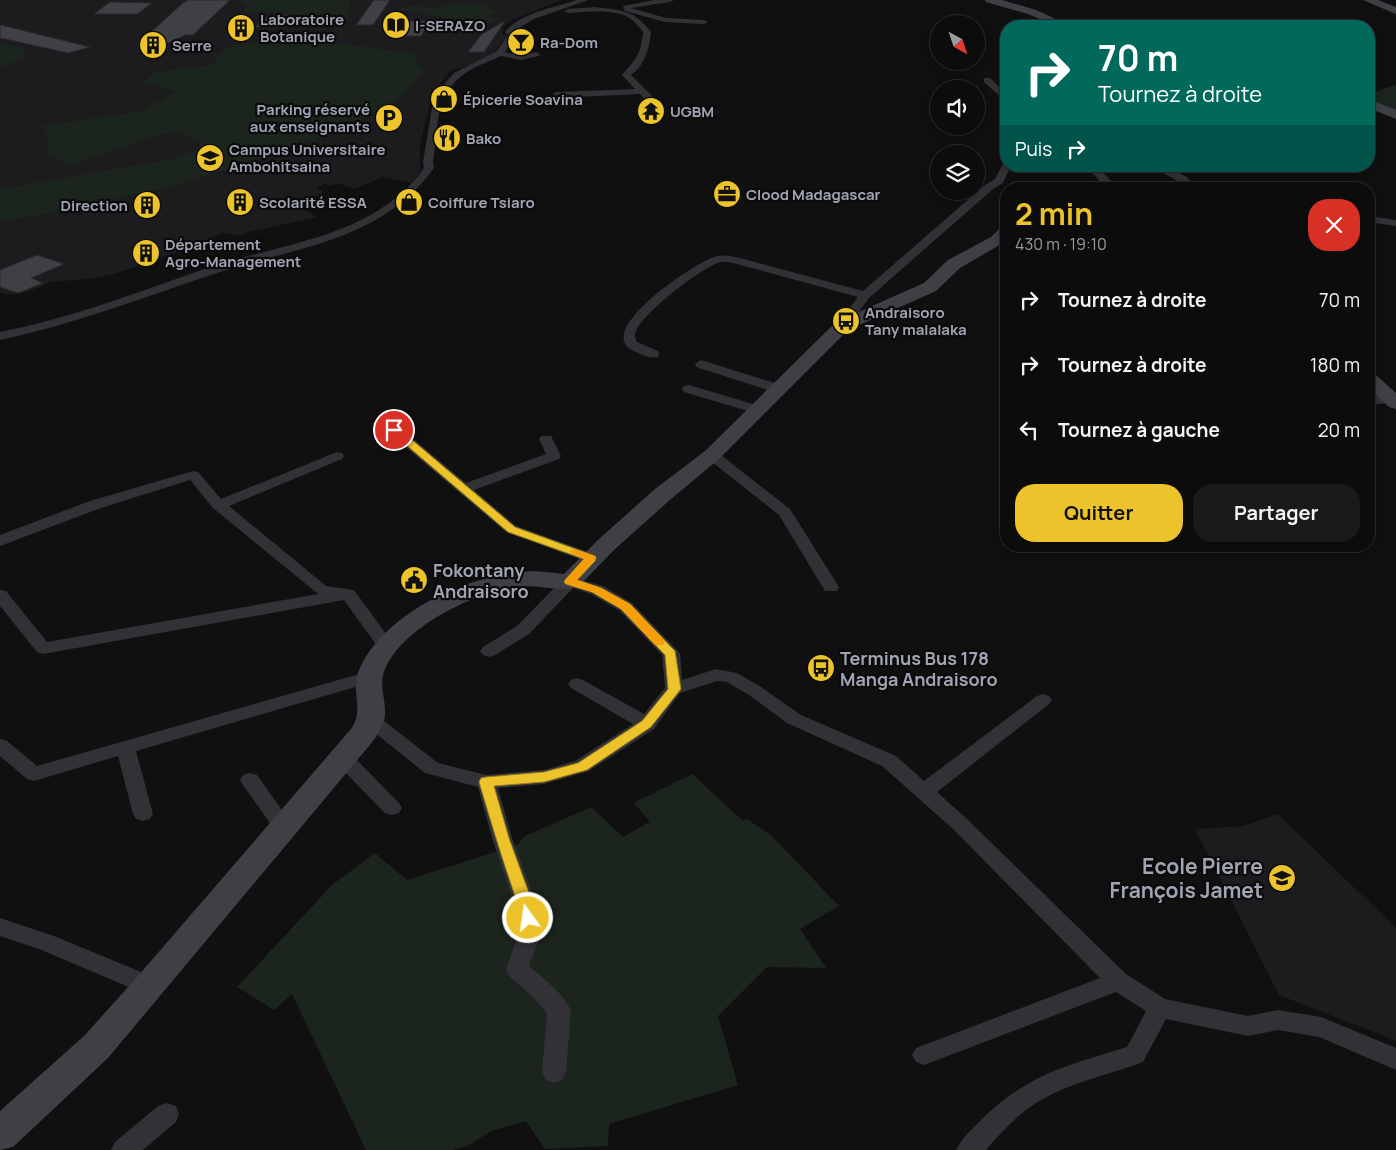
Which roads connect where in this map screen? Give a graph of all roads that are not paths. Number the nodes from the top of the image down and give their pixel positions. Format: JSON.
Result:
{"nodes":[{"id":1,"x":584,"y":0,"type":"edge"},
{"id":2,"x":670,"y":0,"type":"edge"},
{"id":3,"x":990,"y":0,"type":"edge"},
{"id":4,"x":1368,"y":0,"type":"edge"},
{"id":5,"x":556,"y":11,"type":"junction"},
{"id":6,"x":1396,"y":11,"type":"edge"},
{"id":7,"x":1051,"y":20,"type":"edge"},
{"id":8,"x":704,"y":22,"type":"dead end"},
{"id":9,"x":500,"y":53,"type":"junction"},
{"id":10,"x":536,"y":54,"type":"dead end"},
{"id":11,"x":987,"y":80,"type":"dead end"},
{"id":12,"x":642,"y":91,"type":"junction"},
{"id":13,"x":1000,"y":91,"type":"edge"},
{"id":14,"x":556,"y":95,"type":"dead end"},
{"id":15,"x":656,"y":105,"type":"dead end"},
{"id":16,"x":1375,"y":106,"type":"edge"},
{"id":17,"x":1396,"y":116,"type":"edge"},
{"id":18,"x":1003,"y":172,"type":"edge"},
{"id":19,"x":1098,"y":172,"type":"edge"},
{"id":20,"x":1169,"y":172,"type":"edge"},
{"id":21,"x":1110,"y":182,"type":"edge"},
{"id":22,"x":1186,"y":182,"type":"edge"},
{"id":23,"x":1375,"y":221,"type":"edge"},
{"id":24,"x":1396,"y":223,"type":"edge"},
{"id":25,"x":1000,"y":237,"type":"edge"},
{"id":26,"x":865,"y":295,"type":"junction"},
{"id":27,"x":842,"y":326,"type":"junction"},
{"id":28,"x":0,"y":336,"type":"edge"},
{"id":29,"x":653,"y":354,"type":"dead end"},
{"id":30,"x":701,"y":364,"type":"dead end"},
{"id":31,"x":1375,"y":384,"type":"edge"},
{"id":32,"x":689,"y":389,"type":"dead end"},
{"id":33,"x":779,"y":389,"type":"junction"},
{"id":34,"x":1375,"y":401,"type":"edge"},
{"id":35,"x":1393,"y":401,"type":"edge"},
{"id":36,"x":758,"y":410,"type":"junction"},
{"id":37,"x":394,"y":430,"type":"dead end"},
{"id":38,"x":546,"y":440,"type":"dead end"},
{"id":39,"x":712,"y":455,"type":"junction"},
{"id":40,"x":337,"y":456,"type":"dead end"},
{"id":41,"x":464,"y":489,"type":"junction"},
{"id":42,"x":218,"y":505,"type":"junction"},
{"id":43,"x":0,"y":541,"type":"edge"},
{"id":44,"x":591,"y":558,"type":"junction"},
{"id":45,"x":570,"y":582,"type":"junction"},
{"id":46,"x":831,"y":587,"type":"dead end"},
{"id":47,"x":348,"y":594,"type":"junction"},
{"id":48,"x":0,"y":595,"type":"edge"},
{"id":49,"x":386,"y":646,"type":"junction"},
{"id":50,"x":488,"y":651,"type":"dead end"},
{"id":51,"x":370,"y":677,"type":"junction"},
{"id":52,"x":577,"y":684,"type":"dead end"},
{"id":53,"x":674,"y":689,"type":"junction"},
{"id":54,"x":1043,"y":700,"type":"dead end"},
{"id":55,"x":371,"y":720,"type":"junction"},
{"id":56,"x":647,"y":724,"type":"junction"},
{"id":57,"x":0,"y":746,"type":"edge"},
{"id":58,"x":125,"y":747,"type":"junction"},
{"id":59,"x":343,"y":758,"type":"junction"},
{"id":60,"x":250,"y":780,"type":"dead end"},
{"id":61,"x":486,"y":782,"type":"junction"},
{"id":62,"x":924,"y":792,"type":"junction"},
{"id":63,"x":392,"y":808,"type":"dead end"},
{"id":64,"x":143,"y":814,"type":"dead end"},
{"id":65,"x":284,"y":828,"type":"junction"},
{"id":66,"x":0,"y":927,"type":"edge"},
{"id":67,"x":1118,"y":981,"type":"junction"},
{"id":68,"x":150,"y":986,"type":"junction"},
{"id":69,"x":1160,"y":1008,"type":"junction"},
{"id":70,"x":924,"y":1055,"type":"dead end"},
{"id":71,"x":1396,"y":1059,"type":"edge"},
{"id":72,"x":554,"y":1072,"type":"dead end"},
{"id":73,"x":167,"y":1114,"type":"dead end"},
{"id":74,"x":0,"y":1135,"type":"edge"},
{"id":75,"x":124,"y":1150,"type":"edge"},
{"id":76,"x":969,"y":1150,"type":"edge"}],
"edges":[{"from":1,"to":5,"type":"street"},
{"from":2,"to":8,"type":"street"},
{"from":3,"to":7,"type":"street"},
{"from":4,"to":6,"type":"street"},
{"from":5,"to":9,"type":"street"},
{"from":5,"to":12,"type":"street"},
{"from":9,"to":10,"type":"street"},
{"from":9,"to":28,"type":"street"},
{"from":11,"to":13,"type":"street"},
{"from":12,"to":14,"type":"street"},
{"from":12,"to":15,"type":"street"},
{"from":16,"to":17,"type":"street"},
{"from":18,"to":26,"type":"street"},
{"from":19,"to":21,"type":"street"},
{"from":20,"to":22,"type":"street"},
{"from":23,"to":24,"type":"street"},
{"from":25,"to":27,"type":"street"},
{"from":26,"to":27,"type":"street"},
{"from":26,"to":29,"type":"street"},
{"from":27,"to":33,"type":"street"},
{"from":30,"to":33,"type":"street"},
{"from":31,"to":35,"type":"street"},
{"from":32,"to":36,"type":"street"},
{"from":33,"to":36,"type":"street"},
{"from":34,"to":35,"type":"street"},
{"from":36,"to":39,"type":"street"},
{"from":37,"to":41,"type":"street"},
{"from":38,"to":41,"type":"street"},
{"from":39,"to":44,"type":"street"},
{"from":39,"to":46,"type":"street"},
{"from":40,"to":42,"type":"street"},
{"from":41,"to":44,"type":"street"},
{"from":42,"to":43,"type":"street"},
{"from":42,"to":47,"type":"street"},
{"from":44,"to":45,"type":"street"},
{"from":45,"to":49,"type":"street"},
{"from":45,"to":50,"type":"street"},
{"from":45,"to":53,"type":"street"},
{"from":47,"to":48,"type":"street"},
{"from":47,"to":49,"type":"street"},
{"from":49,"to":51,"type":"street"},
{"from":51,"to":55,"type":"street"},
{"from":51,"to":58,"type":"street"},
{"from":52,"to":56,"type":"street"},
{"from":53,"to":56,"type":"street"},
{"from":53,"to":62,"type":"street"},
{"from":54,"to":62,"type":"street"},
{"from":55,"to":59,"type":"street"},
{"from":55,"to":61,"type":"street"},
{"from":56,"to":61,"type":"street"},
{"from":57,"to":58,"type":"street"},
{"from":58,"to":64,"type":"street"},
{"from":59,"to":63,"type":"street"},
{"from":59,"to":65,"type":"street"},
{"from":60,"to":65,"type":"street"},
{"from":61,"to":72,"type":"street"},
{"from":62,"to":67,"type":"street"},
{"from":65,"to":68,"type":"street"},
{"from":66,"to":68,"type":"street"},
{"from":67,"to":69,"type":"street"},
{"from":67,"to":70,"type":"street"},
{"from":68,"to":74,"type":"street"},
{"from":69,"to":71,"type":"street"},
{"from":69,"to":76,"type":"street"},
{"from":73,"to":75,"type":"street"}]}
